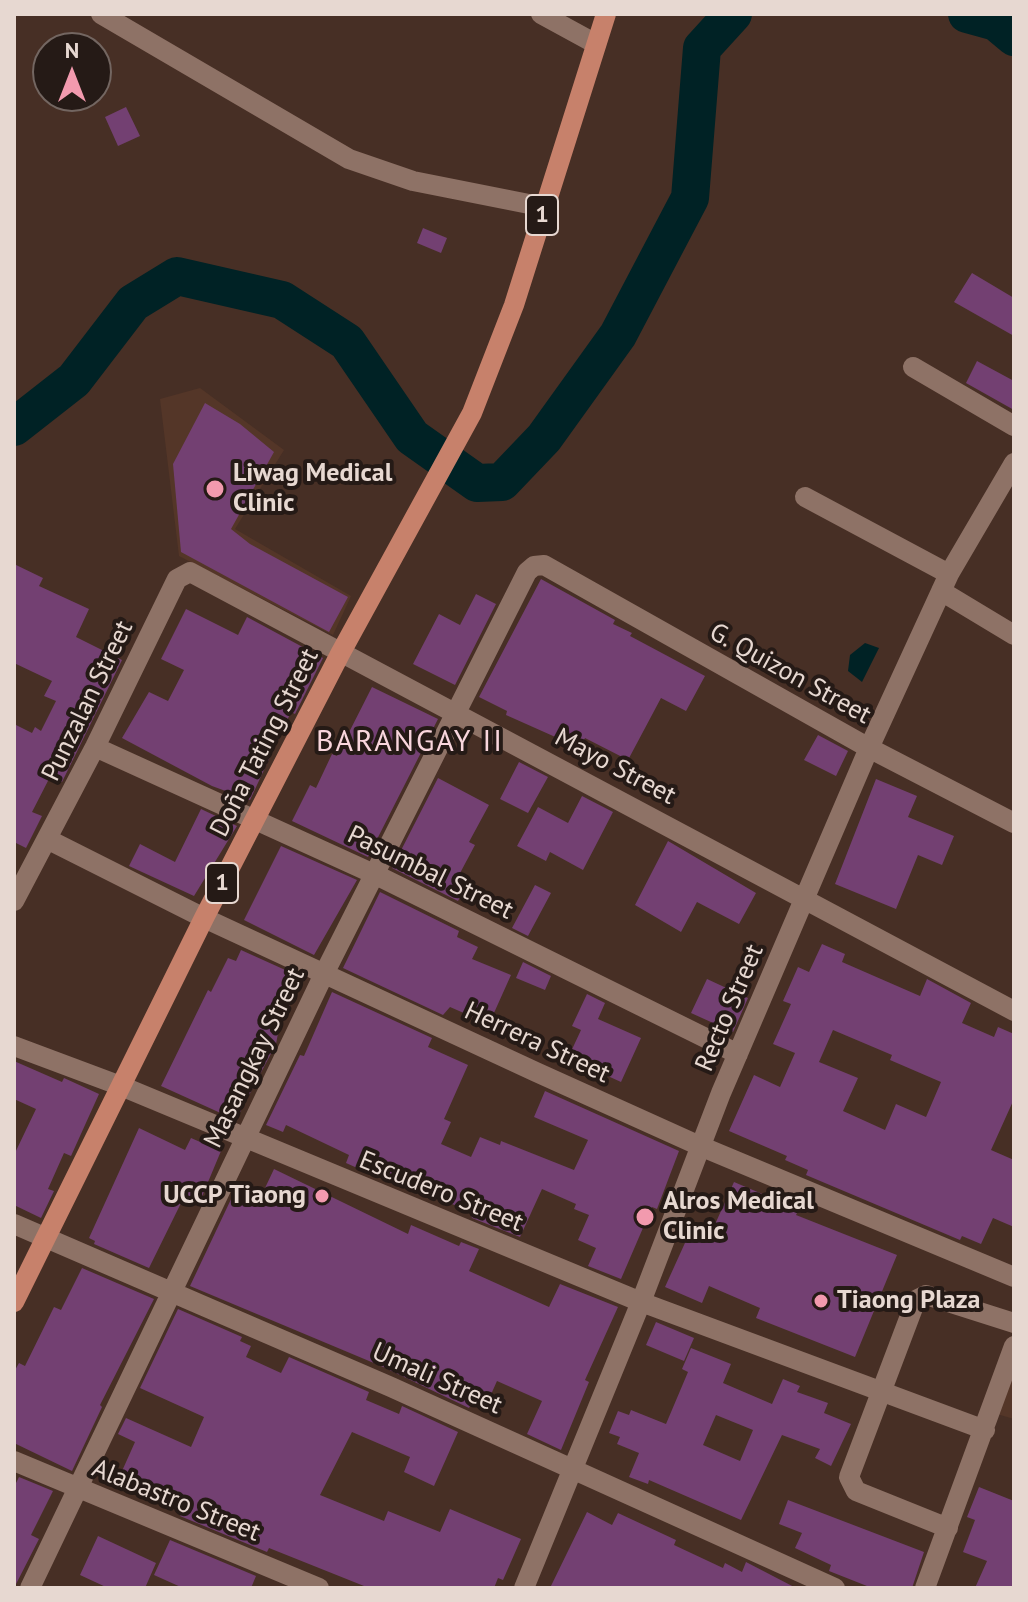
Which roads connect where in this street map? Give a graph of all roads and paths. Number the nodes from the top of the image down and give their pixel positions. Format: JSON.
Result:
{"nodes":[{"id":1,"x":101,"y":14,"type":"edge"},
{"id":2,"x":541,"y":14,"type":"edge"},
{"id":3,"x":606,"y":14,"type":"edge"},
{"id":4,"x":596,"y":44,"type":"junction"},
{"id":5,"x":544,"y":207,"type":"junction"},
{"id":6,"x":913,"y":367,"type":"dead end"},
{"id":7,"x":1014,"y":426,"type":"edge"},
{"id":8,"x":1014,"y":463,"type":"edge"},
{"id":9,"x":805,"y":497,"type":"dead end"},
{"id":10,"x":544,"y":565,"type":"joint"},
{"id":11,"x":190,"y":572,"type":"joint"},
{"id":12,"x":945,"y":582,"type":"junction"},
{"id":13,"x":1014,"y":635,"type":"edge"},
{"id":14,"x":340,"y":654,"type":"junction"},
{"id":15,"x":456,"y":713,"type":"junction"},
{"id":16,"x":95,"y":747,"type":"junction"},
{"id":17,"x":869,"y":748,"type":"junction"},
{"id":18,"x":256,"y":820,"type":"junction"},
{"id":19,"x":1014,"y":823,"type":"edge"},
{"id":20,"x":47,"y":839,"type":"junction"},
{"id":21,"x":374,"y":874,"type":"junction"},
{"id":22,"x":806,"y":898,"type":"junction"},
{"id":23,"x":14,"y":901,"type":"edge"},
{"id":24,"x":204,"y":918,"type":"junction"},
{"id":25,"x":324,"y":974,"type":"junction"},
{"id":26,"x":1014,"y":1011,"type":"edge"},
{"id":27,"x":14,"y":1046,"type":"edge"},
{"id":28,"x":738,"y":1054,"type":"junction"},
{"id":29,"x":121,"y":1086,"type":"junction"},
{"id":30,"x":242,"y":1139,"type":"junction"},
{"id":31,"x":700,"y":1146,"type":"junction"},
{"id":32,"x":14,"y":1224,"type":"edge"},
{"id":33,"x":46,"y":1237,"type":"junction"},
{"id":34,"x":1014,"y":1277,"type":"edge"},
{"id":35,"x":174,"y":1292,"type":"junction"},
{"id":36,"x":14,"y":1302,"type":"edge"},
{"id":37,"x":641,"y":1302,"type":"junction"},
{"id":38,"x":1014,"y":1323,"type":"edge"},
{"id":39,"x":1014,"y":1346,"type":"edge"},
{"id":40,"x":881,"y":1391,"type":"junction"},
{"id":41,"x":985,"y":1430,"type":"junction"},
{"id":42,"x":14,"y":1461,"type":"edge"},
{"id":43,"x":572,"y":1467,"type":"junction"},
{"id":44,"x":79,"y":1490,"type":"junction"},
{"id":45,"x":948,"y":1528,"type":"junction"},
{"id":46,"x":30,"y":1588,"type":"edge"},
{"id":47,"x":319,"y":1588,"type":"edge"},
{"id":48,"x":524,"y":1588,"type":"edge"},
{"id":49,"x":835,"y":1588,"type":"edge"},
{"id":50,"x":925,"y":1588,"type":"edge"}],
"edges":[{"from":1,"to":5,"type":"street"},
{"from":2,"to":4,"type":"street"},
{"from":3,"to":4,"type":"main road","number":"1"},
{"from":4,"to":5,"type":"main road","number":"1"},
{"from":5,"to":14,"type":"main road","name":"Doña Tating Street","number":"1"},
{"from":6,"to":7,"type":"street"},
{"from":8,"to":12,"type":"street","name":"Recto Street"},
{"from":9,"to":12,"type":"street"},
{"from":10,"to":15,"type":"street","name":"Masangkay Street"},
{"from":10,"to":17,"type":"street","name":"G. Quizon Street"},
{"from":11,"to":14,"type":"street","name":"Mayo Street"},
{"from":11,"to":16,"type":"street","name":"Punzalan Street"},
{"from":12,"to":13,"type":"street"},
{"from":12,"to":17,"type":"street","name":"Recto Street"},
{"from":14,"to":15,"type":"street","name":"Mayo Street"},
{"from":14,"to":18,"type":"main road","name":"Doña Tating Street","number":"1"},
{"from":15,"to":21,"type":"street","name":"Masangkay Street"},
{"from":15,"to":22,"type":"street","name":"Mayo Street"},
{"from":16,"to":18,"type":"street","name":"Pasumbal Street"},
{"from":16,"to":20,"type":"street","name":"Punzalan Street"},
{"from":17,"to":19,"type":"street","name":"G. Quizon Street"},
{"from":17,"to":22,"type":"street","name":"Recto Street"},
{"from":18,"to":21,"type":"street","name":"Pasumbal Street"},
{"from":18,"to":24,"type":"main road","name":"Doña Tating Street","number":"1"},
{"from":20,"to":23,"type":"street","name":"Punzalan Street"},
{"from":20,"to":24,"type":"street","name":"Herrera Street"},
{"from":21,"to":25,"type":"street","name":"Masangkay Street"},
{"from":21,"to":28,"type":"street","name":"Pasumbal Street"},
{"from":22,"to":26,"type":"street","name":"Mayo Street"},
{"from":22,"to":28,"type":"street","name":"Recto Street"},
{"from":24,"to":25,"type":"street","name":"Herrera Street"},
{"from":24,"to":29,"type":"main road","name":"Doña Tating Street","number":"1"},
{"from":25,"to":30,"type":"street","name":"Masangkay Street"},
{"from":25,"to":31,"type":"street","name":"Herrera Street"},
{"from":27,"to":29,"type":"street","name":"Escudero Street"},
{"from":28,"to":31,"type":"street","name":"Recto Street"},
{"from":29,"to":30,"type":"street","name":"Escudero Street"},
{"from":29,"to":33,"type":"main road","name":"Doña Tating Street","number":"1"},
{"from":30,"to":35,"type":"street","name":"Masangkay Street"},
{"from":30,"to":37,"type":"street","name":"Escudero Street"},
{"from":31,"to":34,"type":"street","name":"Herrera Street"},
{"from":31,"to":37,"type":"street","name":"Recto Street"},
{"from":32,"to":33,"type":"street","name":"Umali Street"},
{"from":33,"to":35,"type":"street","name":"Umali Street"},
{"from":33,"to":36,"type":"main road","name":"Doña Tating Street","number":"1"},
{"from":35,"to":43,"type":"street","name":"Umali Street"},
{"from":35,"to":44,"type":"street","name":"Masangkay Street"},
{"from":37,"to":40,"type":"street","name":"Escudero Street"},
{"from":37,"to":43,"type":"street","name":"Recto Street"},
{"from":38,"to":40,"type":"street"},
{"from":39,"to":41,"type":"street"},
{"from":40,"to":41,"type":"street","name":"Escudero Street"},
{"from":40,"to":45,"type":"street"},
{"from":41,"to":45,"type":"street"},
{"from":42,"to":44,"type":"street","name":"Alabastro Street"},
{"from":43,"to":48,"type":"street","name":"Recto Street"},
{"from":43,"to":49,"type":"street","name":"Umali Street"},
{"from":44,"to":46,"type":"street","name":"Masangkay Street"},
{"from":44,"to":47,"type":"street","name":"Alabastro Street"},
{"from":45,"to":50,"type":"street"}]}
